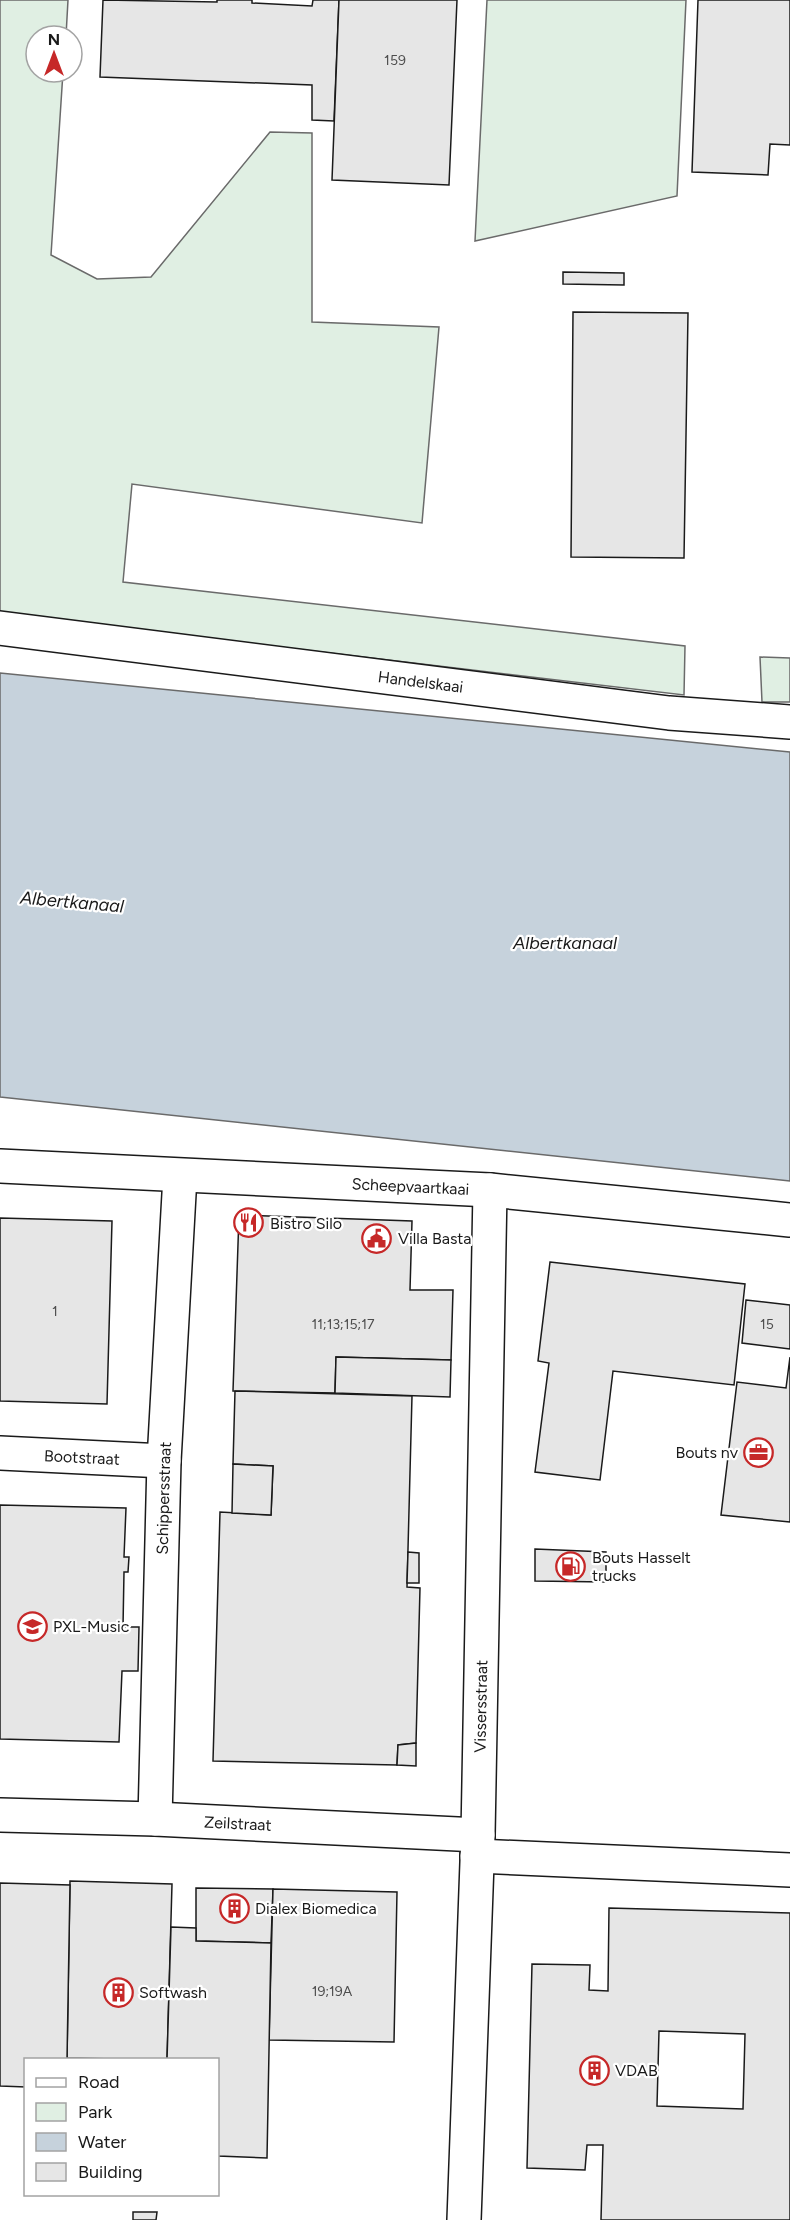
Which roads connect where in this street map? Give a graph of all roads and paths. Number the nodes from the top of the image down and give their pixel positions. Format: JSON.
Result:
{"nodes":[{"id":1,"x":0,"y":628,"type":"edge"},
{"id":2,"x":54,"y":635,"type":"junction"},
{"id":3,"x":0,"y":651,"type":"edge"},
{"id":4,"x":790,"y":722,"type":"edge"},
{"id":5,"x":0,"y":1149,"type":"edge"},
{"id":6,"x":15,"y":1167,"type":"edge"},
{"id":7,"x":180,"y":1176,"type":"junction"},
{"id":8,"x":490,"y":1190,"type":"junction"},
{"id":9,"x":790,"y":1220,"type":"edge"},
{"id":10,"x":0,"y":1453,"type":"edge"},
{"id":11,"x":164,"y":1461,"type":"junction"},
{"id":12,"x":0,"y":1815,"type":"edge"},
{"id":13,"x":155,"y":1820,"type":"junction"},
{"id":14,"x":477,"y":1845,"type":"junction"},
{"id":15,"x":790,"y":1869,"type":"edge"},
{"id":16,"x":464,"y":2220,"type":"edge"}],
"edges":[{"from":1,"to":2,"type":"street","name":"Handelskaai"},
{"from":2,"to":3,"type":"street","name":"Handelskaai"},
{"from":2,"to":4,"type":"street","name":"Handelskaai"},
{"from":5,"to":6,"type":"street","name":"Scheepvaartkaai"},
{"from":6,"to":7,"type":"street","name":"Scheepvaartkaai"},
{"from":7,"to":8,"type":"street","name":"Scheepvaartkaai"},
{"from":7,"to":11,"type":"street","name":"Schippersstraat"},
{"from":8,"to":9,"type":"street","name":"Scheepvaartkaai"},
{"from":8,"to":14,"type":"street","name":"Vissersstraat"},
{"from":10,"to":11,"type":"street","name":"Bootstraat"},
{"from":11,"to":13,"type":"street","name":"Schippersstraat"},
{"from":12,"to":13,"type":"street","name":"Zeilstraat"},
{"from":13,"to":14,"type":"street","name":"Zeilstraat"},
{"from":14,"to":15,"type":"street","name":"Zeilstraat"},
{"from":14,"to":16,"type":"street","name":"Vissersstraat"}]}
